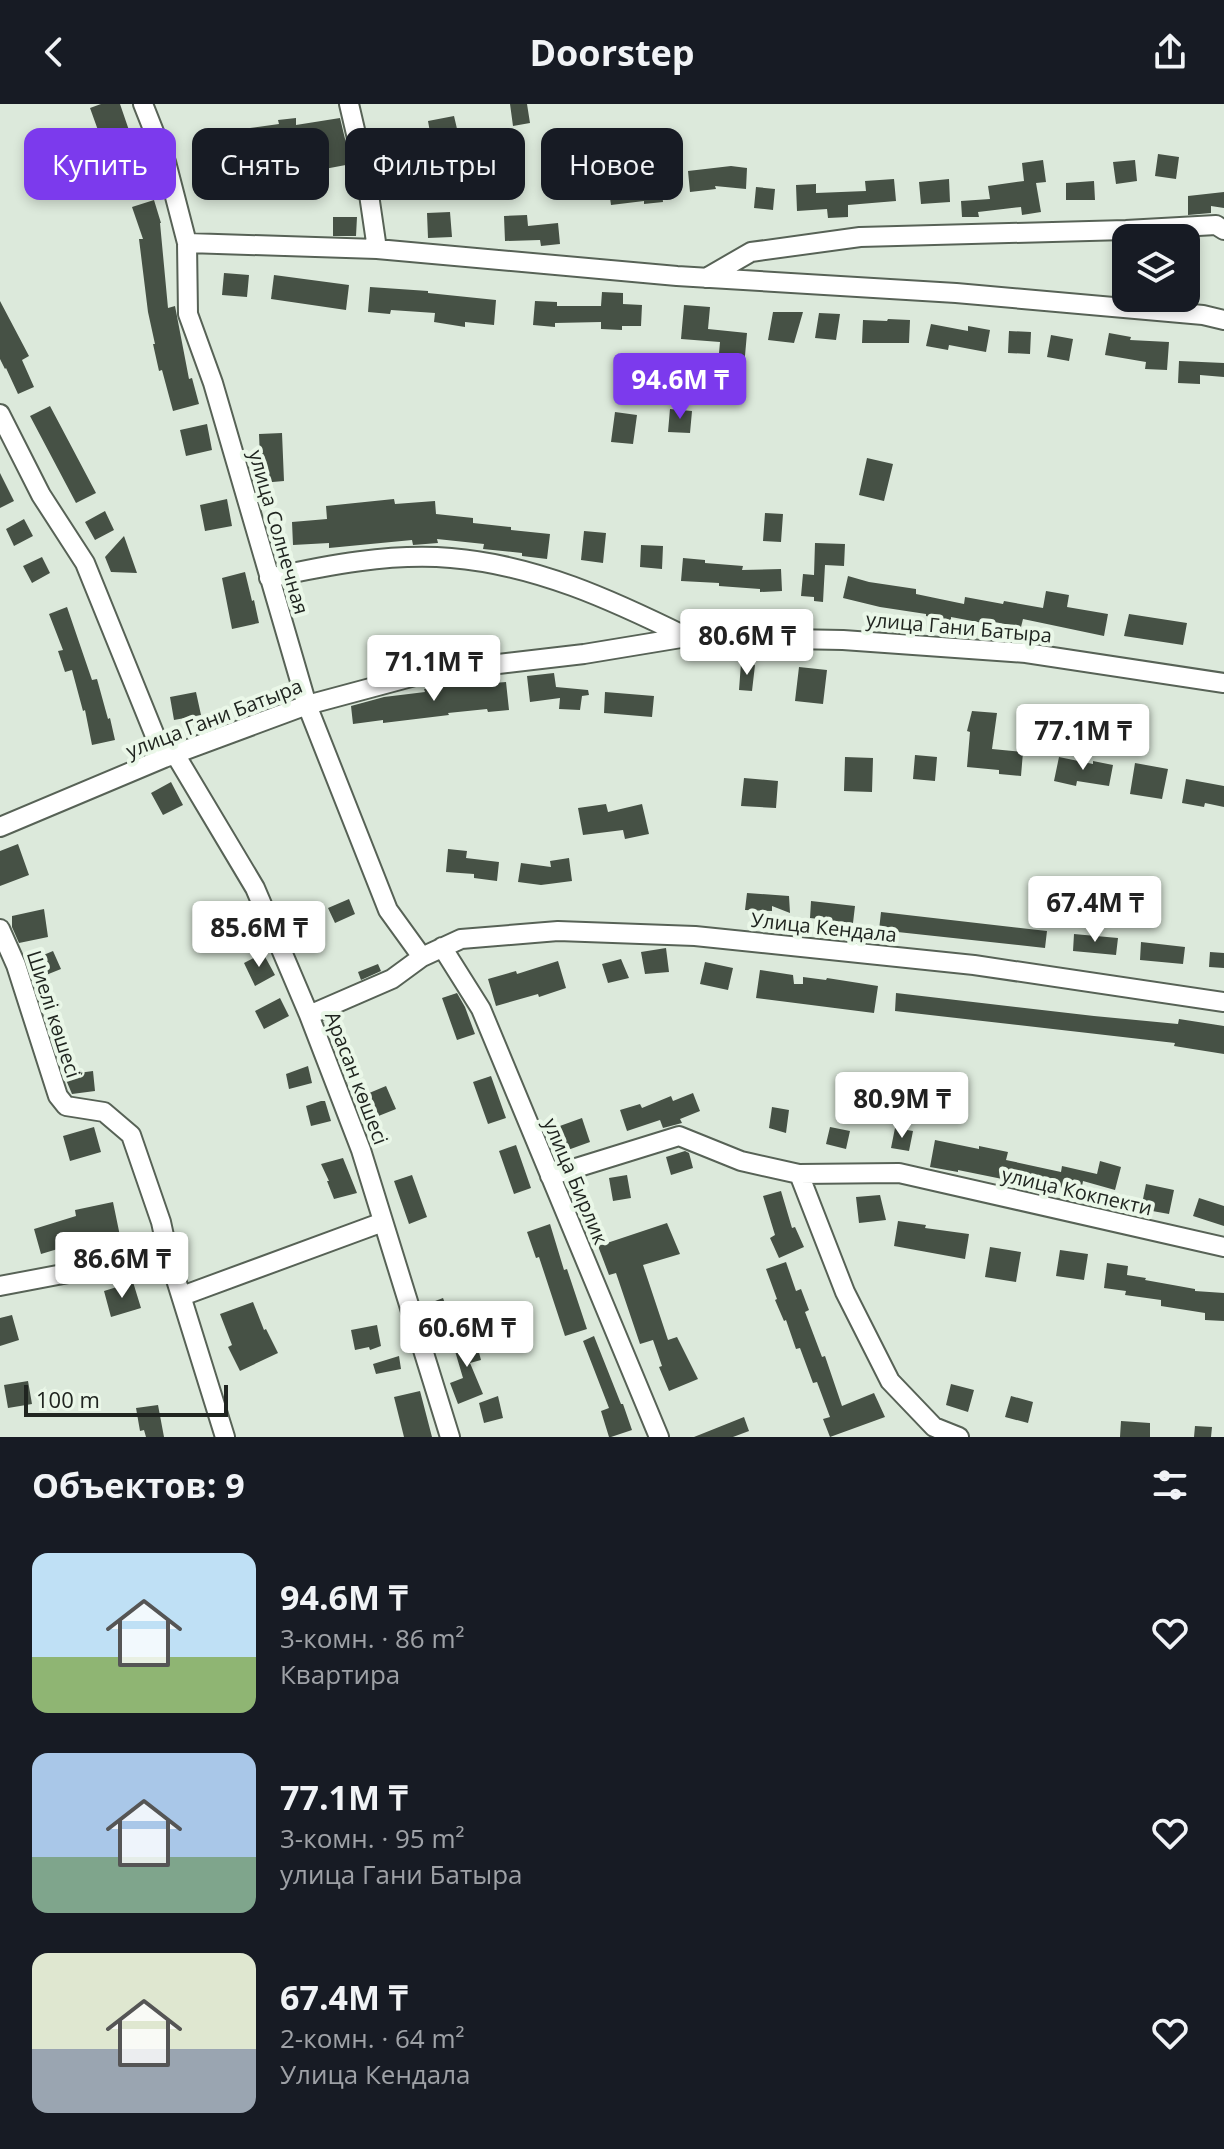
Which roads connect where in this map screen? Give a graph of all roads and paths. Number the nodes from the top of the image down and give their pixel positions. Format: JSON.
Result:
{"nodes":[{"id":1,"x":143,"y":104,"type":"edge"},
{"id":2,"x":349,"y":104,"type":"edge"},
{"id":3,"x":1224,"y":230,"type":"edge"},
{"id":4,"x":187,"y":243,"type":"junction"},
{"id":5,"x":377,"y":249,"type":"junction"},
{"id":6,"x":706,"y":278,"type":"junction"},
{"id":7,"x":1224,"y":320,"type":"edge"},
{"id":8,"x":0,"y":414,"type":"edge"},
{"id":9,"x":269,"y":578,"type":"junction"},
{"id":10,"x":687,"y":637,"type":"junction"},
{"id":11,"x":1224,"y":683,"type":"edge"},
{"id":12,"x":307,"y":705,"type":"junction"},
{"id":13,"x":170,"y":756,"type":"junction"},
{"id":14,"x":0,"y":827,"type":"edge"},
{"id":15,"x":0,"y":929,"type":"edge"},
{"id":16,"x":442,"y":947,"type":"junction"},
{"id":17,"x":422,"y":957,"type":"junction"},
{"id":18,"x":1224,"y":1002,"type":"edge"},
{"id":19,"x":309,"y":1015,"type":"junction"},
{"id":20,"x":799,"y":1174,"type":"junction"},
{"id":21,"x":550,"y":1176,"type":"junction"},
{"id":22,"x":383,"y":1222,"type":"junction"},
{"id":23,"x":1224,"y":1247,"type":"edge"},
{"id":24,"x":168,"y":1254,"type":"junction"},
{"id":25,"x":0,"y":1286,"type":"edge"},
{"id":26,"x":182,"y":1296,"type":"junction"},
{"id":27,"x":225,"y":1437,"type":"edge"},
{"id":28,"x":450,"y":1437,"type":"edge"},
{"id":29,"x":659,"y":1437,"type":"edge"},
{"id":30,"x":959,"y":1437,"type":"edge"}],
"edges":[{"from":1,"to":4,"type":"street","name":"улица Солнечная"},
{"from":2,"to":5,"type":"street"},
{"from":3,"to":6,"type":"street"},
{"from":4,"to":5,"type":"street"},
{"from":4,"to":9,"type":"street","name":"улица Солнечная"},
{"from":5,"to":6,"type":"street"},
{"from":6,"to":7,"type":"street"},
{"from":8,"to":13,"type":"street","name":"Арасан көшесі"},
{"from":9,"to":10,"type":"street","name":"улица Гани Батыра"},
{"from":9,"to":12,"type":"street","name":"улица Солнечная"},
{"from":10,"to":11,"type":"street","name":"улица Гани Батыра"},
{"from":10,"to":12,"type":"street","name":"улица Гани Батыра"},
{"from":12,"to":13,"type":"street","name":"улица Гани Батыра"},
{"from":12,"to":17,"type":"street","name":"улица Солнечная"},
{"from":13,"to":14,"type":"street","name":"улица Гани Батыра"},
{"from":13,"to":19,"type":"street","name":"Арасан көшесі"},
{"from":15,"to":24,"type":"street","name":"Шиелі көшесі"},
{"from":16,"to":17,"type":"street","name":"Улица Кендала"},
{"from":16,"to":18,"type":"street","name":"Улица Кендала"},
{"from":16,"to":21,"type":"street","name":"улица Бирлик"},
{"from":17,"to":19,"type":"street","name":"Улица Кендала"},
{"from":19,"to":22,"type":"street","name":"Арасан көшесі"},
{"from":20,"to":21,"type":"street","name":"улица Кокпекти"},
{"from":20,"to":23,"type":"street","name":"улица Кокпекти"},
{"from":20,"to":30,"type":"street"},
{"from":21,"to":29,"type":"street","name":"улица Бирлик"},
{"from":22,"to":26,"type":"street"},
{"from":22,"to":28,"type":"street","name":"Арасан көшесі"},
{"from":24,"to":25,"type":"street"},
{"from":24,"to":26,"type":"street","name":"Шиелі көшесі"},
{"from":26,"to":27,"type":"street","name":"Шиелі көшесі"}]}
